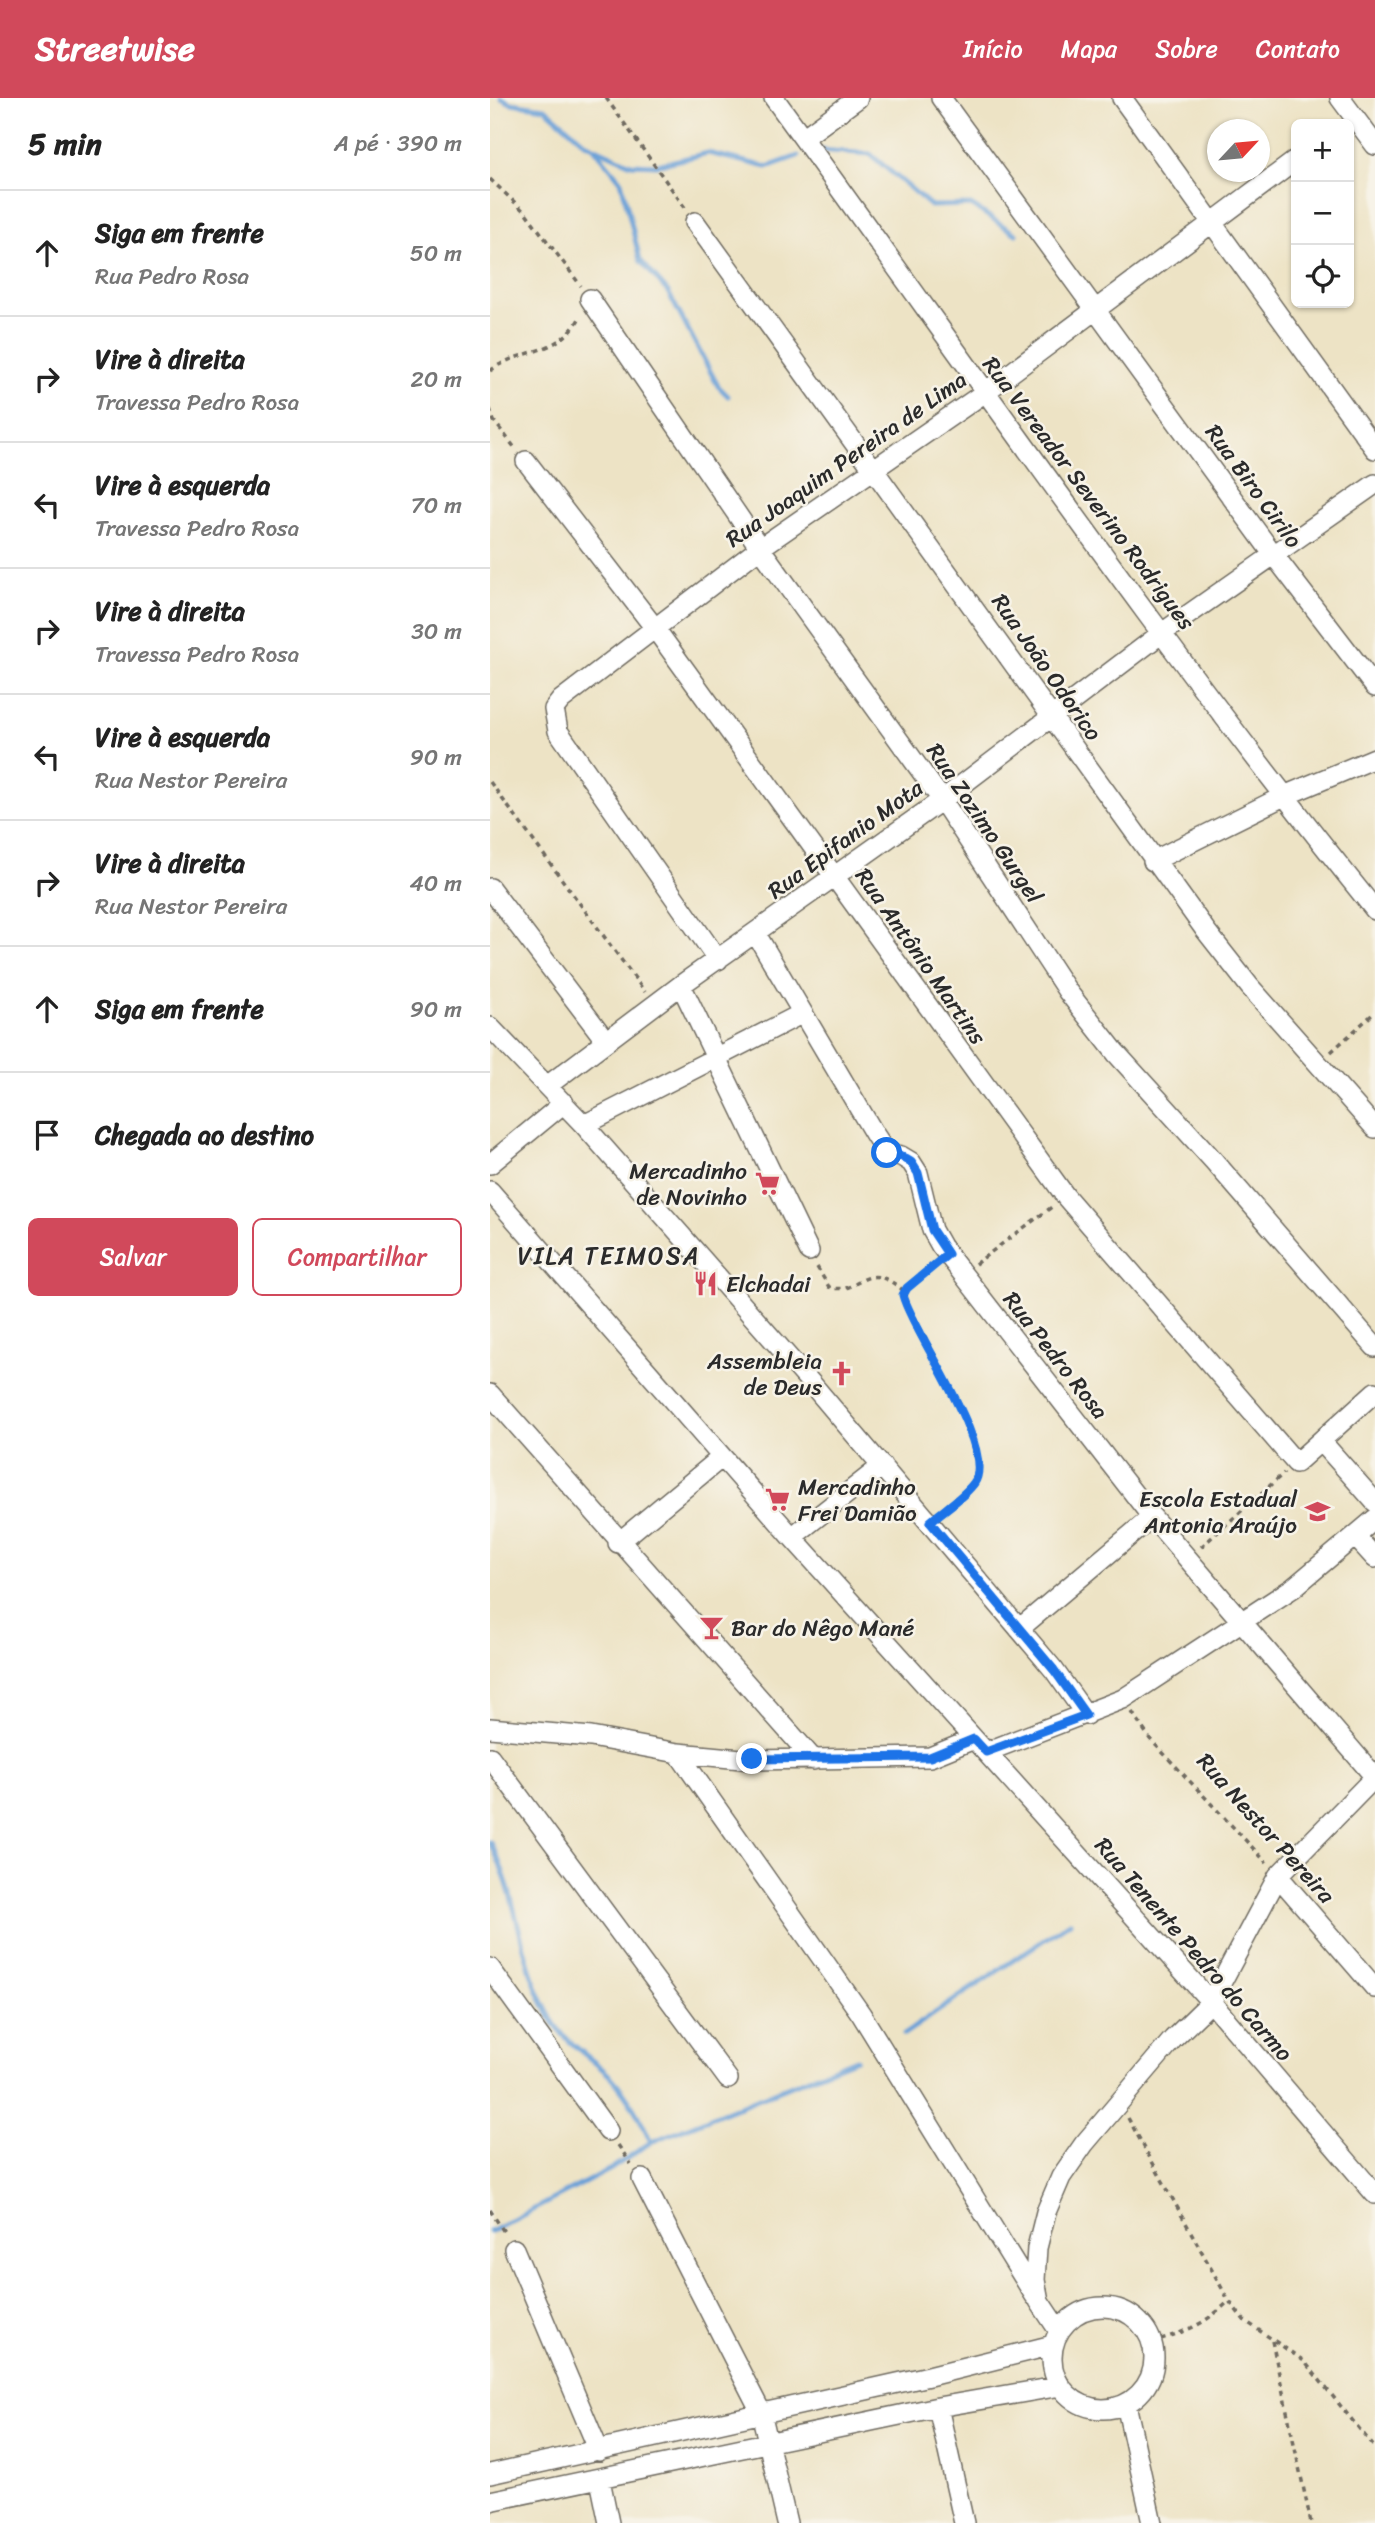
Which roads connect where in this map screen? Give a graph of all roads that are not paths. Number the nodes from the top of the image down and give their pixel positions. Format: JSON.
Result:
{"nodes":[{"id":1,"x":774,"y":98,"type":"edge"},
{"id":2,"x":858,"y":98,"type":"edge"},
{"id":3,"x":941,"y":98,"type":"edge"},
{"id":4,"x":1122,"y":98,"type":"edge"},
{"id":5,"x":1340,"y":98,"type":"edge"},
{"id":6,"x":1349,"y":119,"type":"edge"},
{"id":7,"x":1354,"y":125,"type":"edge"},
{"id":8,"x":803,"y":138,"type":"junction"},
{"id":9,"x":1375,"y":145,"type":"edge"},
{"id":10,"x":1291,"y":164,"type":"edge"},
{"id":11,"x":695,"y":222,"type":"road end"},
{"id":12,"x":1211,"y":223,"type":"junction"},
{"id":13,"x":590,"y":299,"type":"road end"},
{"id":14,"x":1095,"y":312,"type":"junction"},
{"id":15,"x":984,"y":393,"type":"junction"},
{"id":16,"x":1375,"y":449,"type":"edge"},
{"id":17,"x":526,"y":461,"type":"road end"},
{"id":18,"x":876,"y":470,"type":"junction"},
{"id":19,"x":1375,"y":484,"type":"edge"},
{"id":20,"x":760,"y":548,"type":"junction"},
{"id":21,"x":1273,"y":554,"type":"junction"},
{"id":22,"x":654,"y":627,"type":"junction"},
{"id":23,"x":1163,"y":632,"type":"junction"},
{"id":24,"x":1375,"y":687,"type":"edge"},
{"id":25,"x":1052,"y":717,"type":"junction"},
{"id":26,"x":1375,"y":758,"type":"edge"},
{"id":27,"x":1284,"y":796,"type":"junction"},
{"id":28,"x":942,"y":800,"type":"junction"},
{"id":29,"x":1153,"y":861,"type":"junction"},
{"id":30,"x":835,"y":877,"type":"junction"},
{"id":31,"x":490,"y":888,"type":"edge"},
{"id":32,"x":1375,"y":910,"type":"edge"},
{"id":33,"x":756,"y":934,"type":"junction"},
{"id":34,"x":718,"y":960,"type":"junction"},
{"id":35,"x":681,"y":985,"type":"junction"},
{"id":36,"x":801,"y":1014,"type":"junction"},
{"id":37,"x":490,"y":1027,"type":"edge"},
{"id":38,"x":606,"y":1041,"type":"junction"},
{"id":39,"x":716,"y":1056,"type":"junction"},
{"id":40,"x":547,"y":1086,"type":"junction"},
{"id":41,"x":564,"y":1103,"type":"junction"},
{"id":42,"x":584,"y":1125,"type":"junction"},
{"id":43,"x":1375,"y":1128,"type":"edge"},
{"id":44,"x":490,"y":1164,"type":"edge"},
{"id":45,"x":490,"y":1191,"type":"edge"},
{"id":46,"x":809,"y":1251,"type":"road end"},
{"id":47,"x":1375,"y":1347,"type":"edge"},
{"id":48,"x":1375,"y":1392,"type":"edge"},
{"id":49,"x":490,"y":1394,"type":"edge"},
{"id":50,"x":1321,"y":1441,"type":"junction"},
{"id":51,"x":722,"y":1457,"type":"junction"},
{"id":52,"x":882,"y":1466,"type":"junction"},
{"id":53,"x":1375,"y":1502,"type":"edge"},
{"id":54,"x":1152,"y":1517,"type":"junction"},
{"id":55,"x":1375,"y":1519,"type":"edge"},
{"id":56,"x":1356,"y":1536,"type":"junction"},
{"id":57,"x":792,"y":1537,"type":"junction"},
{"id":58,"x":618,"y":1543,"type":"junction"},
{"id":59,"x":1375,"y":1559,"type":"edge"},
{"id":60,"x":1244,"y":1623,"type":"junction"},
{"id":61,"x":1019,"y":1629,"type":"junction"},
{"id":62,"x":1086,"y":1715,"type":"junction"},
{"id":63,"x":490,"y":1728,"type":"edge"},
{"id":64,"x":980,"y":1745,"type":"junction"},
{"id":65,"x":678,"y":1753,"type":"junction"},
{"id":66,"x":490,"y":1757,"type":"edge"},
{"id":67,"x":814,"y":1760,"type":"junction"},
{"id":68,"x":1375,"y":1777,"type":"edge"},
{"id":69,"x":1279,"y":1876,"type":"junction"},
{"id":70,"x":490,"y":1968,"type":"edge"},
{"id":71,"x":1375,"y":1988,"type":"edge"},
{"id":72,"x":1211,"y":2003,"type":"junction"},
{"id":73,"x":728,"y":2079,"type":"dead end"},
{"id":74,"x":608,"y":2132,"type":"road end"},
{"id":75,"x":642,"y":2179,"type":"road end"},
{"id":76,"x":1375,"y":2194,"type":"edge"},
{"id":77,"x":514,"y":2249,"type":"road end"},
{"id":78,"x":1039,"y":2301,"type":"junction"},
{"id":79,"x":1056,"y":2338,"type":"junction"},
{"id":80,"x":1061,"y":2386,"type":"junction"},
{"id":81,"x":1126,"y":2403,"type":"junction"},
{"id":82,"x":938,"y":2407,"type":"junction"},
{"id":83,"x":761,"y":2412,"type":"junction"},
{"id":84,"x":770,"y":2443,"type":"junction"},
{"id":85,"x":598,"y":2451,"type":"junction"},
{"id":86,"x":490,"y":2474,"type":"edge"},
{"id":87,"x":600,"y":2480,"type":"junction"},
{"id":88,"x":490,"y":2501,"type":"edge"},
{"id":89,"x":609,"y":2523,"type":"edge"},
{"id":90,"x":787,"y":2523,"type":"edge"},
{"id":91,"x":964,"y":2523,"type":"edge"},
{"id":92,"x":1152,"y":2523,"type":"edge"}],
"edges":[{"from":1,"to":8,"type":"street","name":"Rua Vereador Severino Rodrigues"},
{"from":2,"to":8,"type":"street"},
{"from":3,"to":14,"type":"street"},
{"from":4,"to":12,"type":"street"},
{"from":5,"to":6,"type":"street"},
{"from":7,"to":9,"type":"street"},
{"from":8,"to":15,"type":"street","name":"Rua Vereador Severino Rodrigues"},
{"from":10,"to":12,"type":"street","name":"Rua Joaquim Pereira de Lima"},
{"from":11,"to":18,"type":"street","name":"Rua João Odorico"},
{"from":12,"to":14,"type":"street","name":"Rua Joaquim Pereira de Lima"},
{"from":12,"to":16,"type":"street"},
{"from":13,"to":20,"type":"street","name":"Rua Zozimo Gurgel"},
{"from":14,"to":15,"type":"street","name":"Rua Joaquim Pereira de Lima"},
{"from":14,"to":21,"type":"street","name":"Rua Biro Cirilo"},
{"from":15,"to":18,"type":"street","name":"Rua Joaquim Pereira de Lima"},
{"from":15,"to":23,"type":"street","name":"Rua Vereador Severino Rodrigues"},
{"from":17,"to":22,"type":"street","name":"Rua Antônio Martins"},
{"from":18,"to":20,"type":"street","name":"Rua Joaquim Pereira de Lima"},
{"from":18,"to":25,"type":"street","name":"Rua João Odorico"},
{"from":19,"to":21,"type":"street","name":"Rua Epifanio Mota"},
{"from":20,"to":22,"type":"street","name":"Rua Joaquim Pereira de Lima"},
{"from":20,"to":28,"type":"street","name":"Rua Zozimo Gurgel"},
{"from":21,"to":23,"type":"street","name":"Rua Epifanio Mota"},
{"from":21,"to":24,"type":"street","name":"Rua Biro Cirilo"},
{"from":22,"to":30,"type":"street","name":"Rua Antônio Martins"},
{"from":22,"to":34,"type":"street","name":"Rua Joaquim Pereira de Lima"},
{"from":23,"to":25,"type":"street","name":"Rua Epifanio Mota"},
{"from":23,"to":27,"type":"street","name":"Rua Vereador Severino Rodrigues"},
{"from":25,"to":28,"type":"street","name":"Rua Epifanio Mota"},
{"from":25,"to":29,"type":"street","name":"Rua João Odorico"},
{"from":26,"to":27,"type":"street"},
{"from":27,"to":29,"type":"street"},
{"from":27,"to":32,"type":"street","name":"Rua Vereador Severino Rodrigues"},
{"from":28,"to":30,"type":"street","name":"Rua Epifanio Mota"},
{"from":28,"to":47,"type":"street","name":"Rua Zozimo Gurgel"},
{"from":29,"to":43,"type":"street","name":"Rua João Odorico"},
{"from":30,"to":33,"type":"street","name":"Rua Epifanio Mota"},
{"from":30,"to":50,"type":"street","name":"Rua Antônio Martins"},
{"from":31,"to":38,"type":"street"},
{"from":33,"to":34,"type":"street","name":"Rua Epifanio Mota"},
{"from":33,"to":36,"type":"street","name":"Rua Pedro Rosa"},
{"from":34,"to":35,"type":"street","name":"Rua Epifanio Mota"},
{"from":35,"to":38,"type":"street","name":"Rua Epifanio Mota"},
{"from":35,"to":39,"type":"street"},
{"from":36,"to":39,"type":"street"},
{"from":36,"to":54,"type":"street","name":"Rua Pedro Rosa"},
{"from":37,"to":40,"type":"street"},
{"from":38,"to":40,"type":"street","name":"Rua Epifanio Mota"},
{"from":39,"to":42,"type":"street"},
{"from":39,"to":46,"type":"street"},
{"from":40,"to":41,"type":"street"},
{"from":41,"to":42,"type":"street"},
{"from":41,"to":44,"type":"street"},
{"from":42,"to":52,"type":"street"},
{"from":45,"to":51,"type":"street","name":"Rua Tenente Pedro do Carmo"},
{"from":48,"to":50,"type":"street"},
{"from":49,"to":58,"type":"street"},
{"from":50,"to":53,"type":"street"},
{"from":51,"to":57,"type":"street","name":"Rua Tenente Pedro do Carmo"},
{"from":51,"to":58,"type":"street"},
{"from":52,"to":57,"type":"street"},
{"from":52,"to":61,"type":"street"},
{"from":54,"to":60,"type":"street","name":"Rua Pedro Rosa"},
{"from":54,"to":61,"type":"street"},
{"from":55,"to":56,"type":"street"},
{"from":56,"to":59,"type":"street"},
{"from":56,"to":60,"type":"street"},
{"from":57,"to":64,"type":"street","name":"Rua Tenente Pedro do Carmo"},
{"from":58,"to":67,"type":"street"},
{"from":60,"to":62,"type":"street"},
{"from":60,"to":68,"type":"street","name":"Rua Pedro Rosa"},
{"from":61,"to":62,"type":"street"},
{"from":62,"to":64,"type":"street"},
{"from":63,"to":65,"type":"street"},
{"from":64,"to":67,"type":"street"},
{"from":64,"to":72,"type":"street","name":"Rua Tenente Pedro do Carmo"},
{"from":65,"to":67,"type":"street"},
{"from":65,"to":78,"type":"street"},
{"from":66,"to":73,"type":"street"},
{"from":68,"to":69,"type":"street"},
{"from":69,"to":71,"type":"street","name":"Rua Nestor Pereira"},
{"from":69,"to":72,"type":"street"},
{"from":70,"to":74,"type":"street"},
{"from":72,"to":76,"type":"street","name":"Rua Tenente Pedro do Carmo"},
{"from":72,"to":78,"type":"street"},
{"from":75,"to":83,"type":"street"},
{"from":77,"to":85,"type":"street"},
{"from":78,"to":79,"type":"street"},
{"from":79,"to":80,"type":"street"},
{"from":79,"to":81,"type":"street"},
{"from":79,"to":83,"type":"street"},
{"from":80,"to":81,"type":"street"},
{"from":80,"to":82,"type":"street"},
{"from":81,"to":92,"type":"street"},
{"from":82,"to":84,"type":"street"},
{"from":82,"to":91,"type":"street"},
{"from":83,"to":84,"type":"street"},
{"from":83,"to":85,"type":"street"},
{"from":84,"to":87,"type":"street"},
{"from":84,"to":90,"type":"street"},
{"from":85,"to":86,"type":"street"},
{"from":87,"to":88,"type":"street"},
{"from":87,"to":89,"type":"street"}]}
